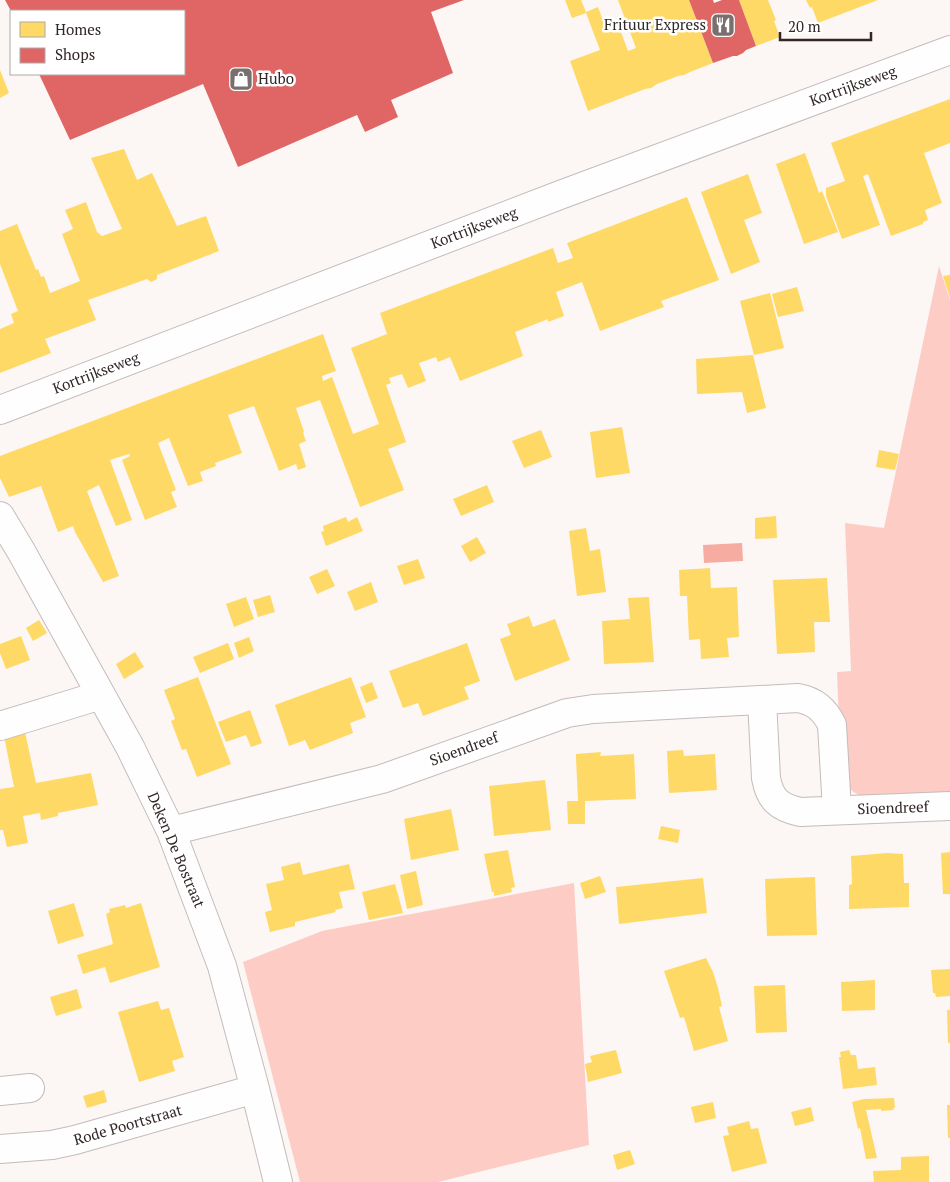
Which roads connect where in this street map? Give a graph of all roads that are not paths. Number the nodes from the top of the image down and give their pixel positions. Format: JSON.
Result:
{"nodes":[{"id":1,"x":950,"y":50,"type":"edge"},
{"id":2,"x":0,"y":410,"type":"edge"},
{"id":3,"x":0,"y":516,"type":"edge"},
{"id":4,"x":101,"y":695,"type":"junction"},
{"id":5,"x":762,"y":700,"type":"junction"},
{"id":6,"x":0,"y":726,"type":"edge"},
{"id":7,"x":950,"y":806,"type":"edge"},
{"id":8,"x":837,"y":810,"type":"junction"},
{"id":9,"x":172,"y":831,"type":"junction"},
{"id":10,"x":30,"y":1088,"type":"dead end"},
{"id":11,"x":255,"y":1089,"type":"junction"},
{"id":12,"x":0,"y":1091,"type":"edge"},
{"id":13,"x":0,"y":1149,"type":"edge"},
{"id":14,"x":278,"y":1182,"type":"edge"}],
"edges":[{"from":1,"to":2,"type":"street","name":"Kortrijkseweg"},
{"from":3,"to":4,"type":"street","name":"Deken De Bostraat"},
{"from":4,"to":6,"type":"street"},
{"from":4,"to":9,"type":"street","name":"Deken De Bostraat"},
{"from":5,"to":8,"type":"street","name":"Sioendreef"},
{"from":5,"to":8,"type":"street","name":"Sioendreef"},
{"from":5,"to":9,"type":"street","name":"Sioendreef"},
{"from":7,"to":8,"type":"street","name":"Sioendreef"},
{"from":9,"to":11,"type":"street","name":"Deken De Bostraat"},
{"from":10,"to":12,"type":"street"},
{"from":11,"to":13,"type":"street","name":"Rode Poortstraat"},
{"from":11,"to":14,"type":"street","name":"Deken De Bostraat"}]}
